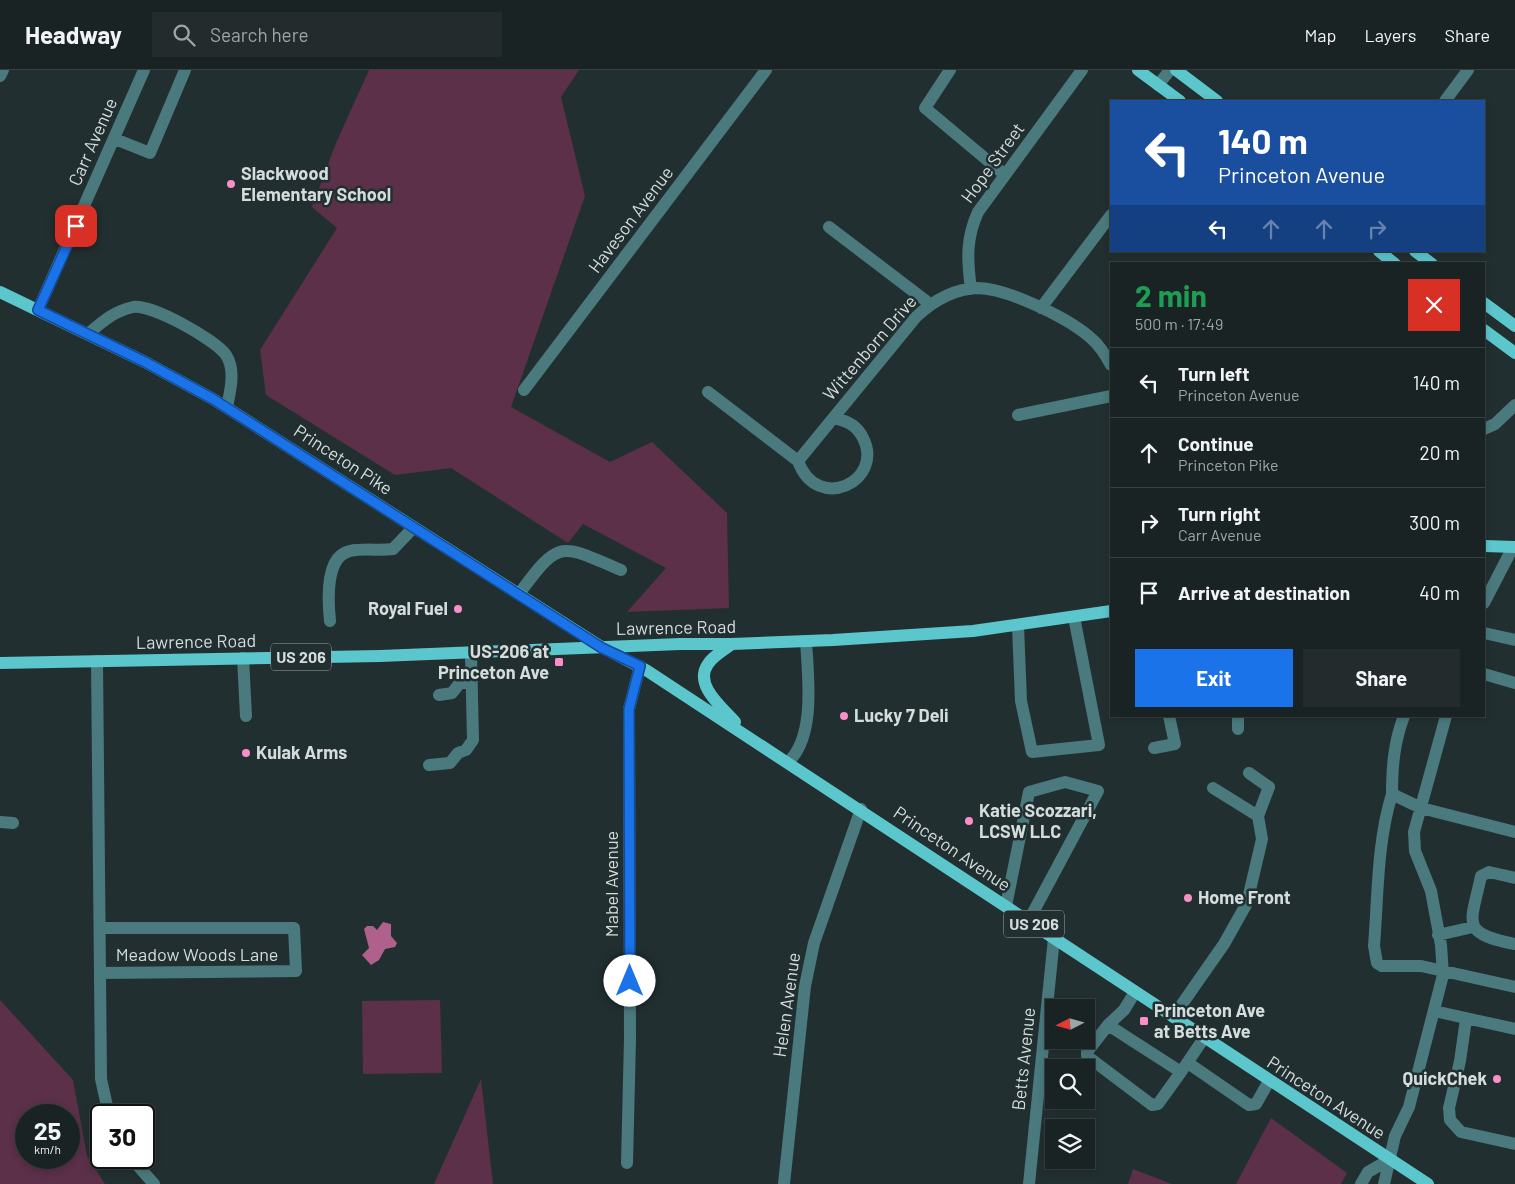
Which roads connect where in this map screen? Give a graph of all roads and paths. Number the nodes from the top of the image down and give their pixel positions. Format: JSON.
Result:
{"nodes":[{"id":1,"x":3,"y":70,"type":"edge"},
{"id":2,"x":144,"y":70,"type":"edge"},
{"id":3,"x":186,"y":70,"type":"edge"},
{"id":4,"x":766,"y":70,"type":"edge"},
{"id":5,"x":950,"y":70,"type":"edge"},
{"id":6,"x":1082,"y":70,"type":"edge"},
{"id":7,"x":1138,"y":70,"type":"edge"},
{"id":8,"x":1170,"y":70,"type":"edge"},
{"id":9,"x":1176,"y":70,"type":"edge"},
{"id":10,"x":1468,"y":70,"type":"edge"},
{"id":11,"x":0,"y":76,"type":"edge"},
{"id":12,"x":1158,"y":85,"type":"junction"},
{"id":13,"x":1179,"y":100,"type":"edge"},
{"id":14,"x":1216,"y":100,"type":"edge"},
{"id":15,"x":1446,"y":100,"type":"edge"},
{"id":16,"x":115,"y":139,"type":"junction"},
{"id":17,"x":1005,"y":174,"type":"junction"},
{"id":18,"x":1110,"y":216,"type":"edge"},
{"id":19,"x":829,"y":227,"type":"dead end"},
{"id":20,"x":1380,"y":252,"type":"edge"},
{"id":21,"x":1416,"y":252,"type":"edge"},
{"id":22,"x":1393,"y":262,"type":"edge"},
{"id":23,"x":1429,"y":262,"type":"edge"},
{"id":24,"x":971,"y":289,"type":"junction"},
{"id":25,"x":0,"y":292,"type":"edge"},
{"id":26,"x":930,"y":304,"type":"junction"},
{"id":27,"x":1485,"y":304,"type":"edge"},
{"id":28,"x":1041,"y":308,"type":"junction"},
{"id":29,"x":38,"y":310,"type":"junction"},
{"id":30,"x":1515,"y":326,"type":"edge"},
{"id":31,"x":1485,"y":331,"type":"edge"},
{"id":32,"x":88,"y":334,"type":"junction"},
{"id":33,"x":1515,"y":353,"type":"edge"},
{"id":34,"x":1109,"y":356,"type":"edge"},
{"id":35,"x":524,"y":390,"type":"dead end"},
{"id":36,"x":708,"y":392,"type":"dead end"},
{"id":37,"x":1110,"y":396,"type":"edge"},
{"id":38,"x":1515,"y":406,"type":"edge"},
{"id":39,"x":227,"y":408,"type":"junction"},
{"id":40,"x":1018,"y":415,"type":"dead end"},
{"id":41,"x":833,"y":418,"type":"junction"},
{"id":42,"x":1487,"y":424,"type":"edge"},
{"id":43,"x":798,"y":461,"type":"junction"},
{"id":44,"x":414,"y":527,"type":"junction"},
{"id":45,"x":1485,"y":546,"type":"edge"},
{"id":46,"x":1514,"y":547,"type":"edge"},
{"id":47,"x":621,"y":570,"type":"dead end"},
{"id":48,"x":519,"y":594,"type":"junction"},
{"id":49,"x":1485,"y":601,"type":"edge"},
{"id":50,"x":1110,"y":611,"type":"edge"},
{"id":51,"x":1074,"y":617,"type":"junction"},
{"id":52,"x":330,"y":621,"type":"dead end"},
{"id":53,"x":1018,"y":626,"type":"junction"},
{"id":54,"x":1485,"y":633,"type":"edge"},
{"id":55,"x":1515,"y":640,"type":"edge"},
{"id":56,"x":806,"y":641,"type":"junction"},
{"id":57,"x":732,"y":644,"type":"junction"},
{"id":58,"x":602,"y":648,"type":"junction"},
{"id":59,"x":471,"y":653,"type":"junction"},
{"id":60,"x":243,"y":658,"type":"junction"},
{"id":61,"x":96,"y":661,"type":"junction"},
{"id":62,"x":0,"y":663,"type":"edge"},
{"id":63,"x":640,"y":666,"type":"junction"},
{"id":64,"x":1485,"y":674,"type":"edge"},
{"id":65,"x":472,"y":680,"type":"junction"},
{"id":66,"x":1515,"y":683,"type":"edge"},
{"id":67,"x":439,"y":695,"type":"dead end"},
{"id":68,"x":246,"y":716,"type":"dead end"},
{"id":69,"x":1169,"y":717,"type":"edge"},
{"id":70,"x":1238,"y":717,"type":"edge"},
{"id":71,"x":1404,"y":717,"type":"edge"},
{"id":72,"x":1446,"y":717,"type":"edge"},
{"id":73,"x":1238,"y":730,"type":"dead end"},
{"id":74,"x":747,"y":735,"type":"junction"},
{"id":75,"x":1154,"y":748,"type":"dead end"},
{"id":76,"x":788,"y":762,"type":"junction"},
{"id":77,"x":429,"y":765,"type":"dead end"},
{"id":78,"x":1250,"y":773,"type":"dead end"},
{"id":79,"x":1214,"y":788,"type":"dead end"},
{"id":80,"x":1392,"y":794,"type":"junction"},
{"id":81,"x":1421,"y":808,"type":"junction"},
{"id":82,"x":861,"y":809,"type":"junction"},
{"id":83,"x":1258,"y":816,"type":"junction"},
{"id":84,"x":1515,"y":832,"type":"edge"},
{"id":85,"x":1515,"y":878,"type":"edge"},
{"id":86,"x":1006,"y":906,"type":"junction"},
{"id":87,"x":1028,"y":920,"type":"junction"},
{"id":88,"x":1473,"y":927,"type":"junction"},
{"id":89,"x":100,"y":928,"type":"junction"},
{"id":90,"x":1438,"y":935,"type":"junction"},
{"id":91,"x":1054,"y":938,"type":"junction"},
{"id":92,"x":1515,"y":944,"type":"edge"},
{"id":93,"x":1443,"y":972,"type":"junction"},
{"id":94,"x":100,"y":973,"type":"junction"},
{"id":95,"x":1515,"y":987,"type":"edge"},
{"id":96,"x":1135,"y":992,"type":"junction"},
{"id":97,"x":1434,"y":1011,"type":"junction"},
{"id":98,"x":1174,"y":1018,"type":"junction"},
{"id":99,"x":1466,"y":1019,"type":"junction"},
{"id":100,"x":1108,"y":1025,"type":"junction"},
{"id":101,"x":1515,"y":1029,"type":"edge"},
{"id":102,"x":1204,"y":1038,"type":"junction"},
{"id":103,"x":1184,"y":1068,"type":"junction"},
{"id":104,"x":1269,"y":1081,"type":"junction"},
{"id":105,"x":107,"y":1104,"type":"edge"},
{"id":106,"x":1515,"y":1144,"type":"edge"},
{"id":107,"x":1389,"y":1160,"type":"junction"},
{"id":108,"x":627,"y":1163,"type":"dead end"},
{"id":109,"x":141,"y":1169,"type":"edge"},
{"id":110,"x":154,"y":1184,"type":"edge"},
{"id":111,"x":784,"y":1184,"type":"edge"},
{"id":112,"x":1030,"y":1184,"type":"edge"},
{"id":113,"x":1361,"y":1184,"type":"edge"},
{"id":114,"x":1384,"y":1184,"type":"edge"},
{"id":115,"x":1428,"y":1184,"type":"edge"}],
"edges":[{"from":1,"to":11,"type":"street"},
{"from":2,"to":16,"type":"street","name":"Carr Avenue"},
{"from":3,"to":16,"type":"street"},
{"from":4,"to":35,"type":"street","name":"Haveson Avenue"},
{"from":5,"to":17,"type":"street"},
{"from":6,"to":17,"type":"street","name":"Hope Street"},
{"from":7,"to":12,"type":"main road"},
{"from":8,"to":12,"type":"street"},
{"from":9,"to":14,"type":"main road"},
{"from":10,"to":15,"type":"street"},
{"from":12,"to":13,"type":"main road"},
{"from":16,"to":29,"type":"street","name":"Carr Avenue"},
{"from":17,"to":24,"type":"street","name":"Hope Street"},
{"from":18,"to":28,"type":"street"},
{"from":19,"to":26,"type":"street"},
{"from":20,"to":22,"type":"main road"},
{"from":21,"to":23,"type":"main road"},
{"from":24,"to":26,"type":"street","name":"Wittenborn Drive"},
{"from":24,"to":28,"type":"street","name":"Wittenborn Drive"},
{"from":25,"to":29,"type":"main road","name":"Princeton Pike"},
{"from":26,"to":41,"type":"street","name":"Wittenborn Drive"},
{"from":27,"to":30,"type":"main road"},
{"from":28,"to":34,"type":"street","name":"Wittenborn Drive"},
{"from":29,"to":32,"type":"main road","name":"Princeton Pike"},
{"from":31,"to":33,"type":"main road"},
{"from":32,"to":39,"type":"main road","name":"Princeton Pike"},
{"from":32,"to":39,"type":"street"},
{"from":36,"to":43,"type":"street"},
{"from":37,"to":40,"type":"street"},
{"from":38,"to":42,"type":"street"},
{"from":39,"to":44,"type":"main road","name":"Princeton Pike"},
{"from":41,"to":43,"type":"street","name":"Wittenborn Drive"},
{"from":41,"to":43,"type":"street"},
{"from":44,"to":48,"type":"main road","name":"Princeton Pike"},
{"from":44,"to":52,"type":"street"},
{"from":45,"to":46,"type":"main road"},
{"from":46,"to":49,"type":"street"},
{"from":47,"to":48,"type":"street"},
{"from":48,"to":58,"type":"main road","name":"Princeton Pike"},
{"from":50,"to":51,"type":"main road","name":"Lawrence Road","number":"US 206"},
{"from":51,"to":53,"type":"main road","name":"Lawrence Road","number":"US 206"},
{"from":51,"to":53,"type":"street"},
{"from":53,"to":56,"type":"main road","name":"Lawrence Road","number":"US 206"},
{"from":54,"to":55,"type":"street"},
{"from":56,"to":57,"type":"main road","name":"Lawrence Road","number":"US 206"},
{"from":56,"to":76,"type":"street"},
{"from":57,"to":58,"type":"main road","name":"Lawrence Road","number":"US 206"},
{"from":57,"to":74,"type":"main road"},
{"from":58,"to":59,"type":"main road","name":"Lawrence Road","number":"US 206"},
{"from":58,"to":63,"type":"main road","name":"Princeton Avenue","number":"US 206"},
{"from":59,"to":60,"type":"main road","name":"Lawrence Road","number":"US 206"},
{"from":59,"to":65,"type":"street"},
{"from":60,"to":61,"type":"main road","name":"Lawrence Road","number":"US 206"},
{"from":60,"to":68,"type":"street"},
{"from":61,"to":62,"type":"main road","name":"Lawrence Road","number":"US 206"},
{"from":61,"to":89,"type":"street","name":"Meadow Woods Lane"},
{"from":63,"to":74,"type":"main road","name":"Princeton Avenue","number":"US 206"},
{"from":63,"to":108,"type":"street","name":"Mabel Avenue"},
{"from":64,"to":66,"type":"street"},
{"from":65,"to":67,"type":"street"},
{"from":65,"to":77,"type":"street"},
{"from":69,"to":75,"type":"street"},
{"from":70,"to":73,"type":"street"},
{"from":71,"to":80,"type":"street"},
{"from":72,"to":81,"type":"street"},
{"from":74,"to":76,"type":"main road","name":"Princeton Avenue","number":"US 206"},
{"from":76,"to":82,"type":"main road","name":"Princeton Avenue","number":"US 206"},
{"from":78,"to":83,"type":"street"},
{"from":79,"to":83,"type":"street"},
{"from":80,"to":81,"type":"street"},
{"from":80,"to":93,"type":"street"},
{"from":81,"to":84,"type":"street"},
{"from":81,"to":90,"type":"street"},
{"from":82,"to":86,"type":"main road","name":"Princeton Avenue","number":"US 206"},
{"from":82,"to":111,"type":"street","name":"Helen Avenue"},
{"from":83,"to":98,"type":"street"},
{"from":85,"to":88,"type":"street"},
{"from":86,"to":87,"type":"main road","name":"Princeton Avenue","number":"US 206"},
{"from":86,"to":87,"type":"street"},
{"from":87,"to":91,"type":"main road","name":"Princeton Avenue","number":"US 206"},
{"from":88,"to":90,"type":"street"},
{"from":88,"to":92,"type":"street"},
{"from":89,"to":94,"type":"street","name":"Meadow Woods Lane"},
{"from":89,"to":94,"type":"street","name":"Meadow Woods Lane"},
{"from":90,"to":93,"type":"street"},
{"from":91,"to":96,"type":"main road","name":"Princeton Avenue","number":"US 206"},
{"from":91,"to":112,"type":"street","name":"Betts Avenue"},
{"from":93,"to":95,"type":"street"},
{"from":93,"to":97,"type":"street"},
{"from":94,"to":105,"type":"street","name":"Meadow Woods Lane"},
{"from":96,"to":98,"type":"main road","name":"Princeton Avenue","number":"US 206"},
{"from":96,"to":100,"type":"street"},
{"from":97,"to":99,"type":"street"},
{"from":97,"to":107,"type":"street"},
{"from":98,"to":102,"type":"main road","name":"Princeton Avenue","number":"US 206"},
{"from":99,"to":101,"type":"street"},
{"from":99,"to":106,"type":"street"},
{"from":100,"to":103,"type":"street"},
{"from":100,"to":103,"type":"street"},
{"from":102,"to":103,"type":"street"},
{"from":102,"to":104,"type":"main road","name":"Princeton Avenue","number":"US 206"},
{"from":103,"to":104,"type":"street"},
{"from":104,"to":107,"type":"main road","name":"Princeton Avenue","number":"US 206"},
{"from":107,"to":113,"type":"street"},
{"from":107,"to":114,"type":"street"},
{"from":107,"to":115,"type":"main road","name":"Princeton Avenue","number":"US 206"},
{"from":109,"to":110,"type":"street"}]}
